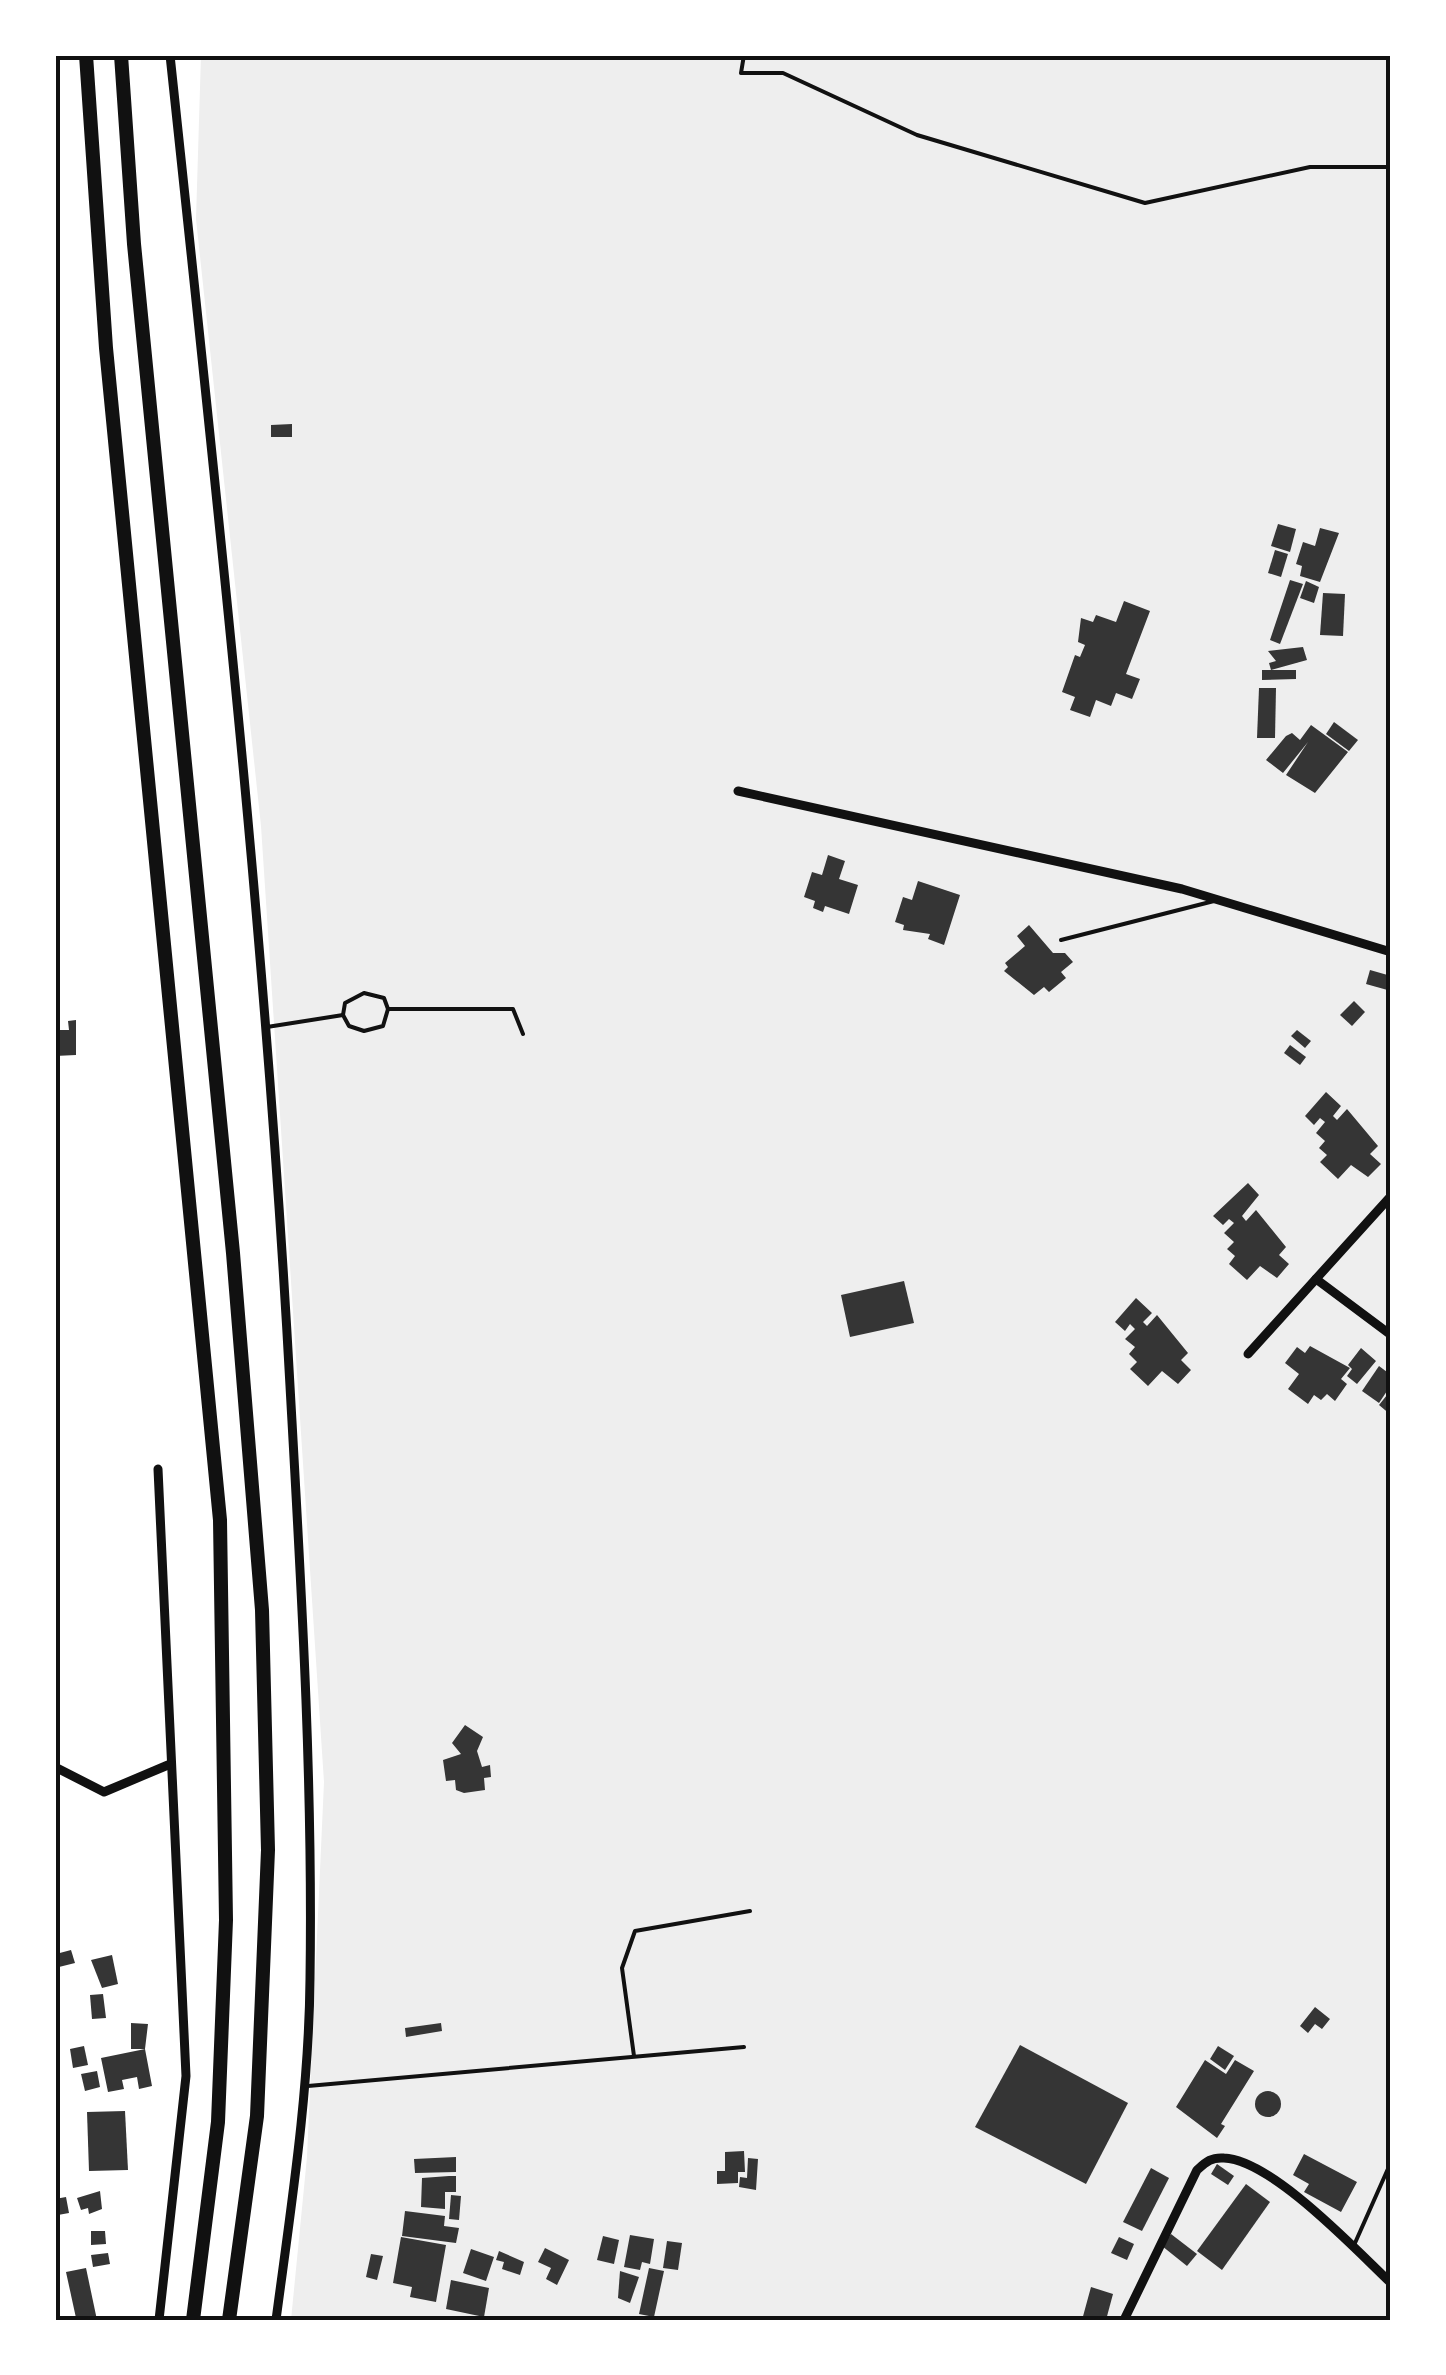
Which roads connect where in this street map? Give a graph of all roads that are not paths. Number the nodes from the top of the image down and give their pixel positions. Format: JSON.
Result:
{"nodes":[{"id":1,"x":86,"y":55,"type":"edge"},
{"id":2,"x":121,"y":55,"type":"edge"},
{"id":3,"x":170,"y":55,"type":"edge"},
{"id":4,"x":738,"y":791,"type":"dead end"},
{"id":5,"x":1219,"y":900,"type":"junction"},
{"id":6,"x":1061,"y":940,"type":"dead end"},
{"id":7,"x":1391,"y":952,"type":"edge"},
{"id":8,"x":388,"y":1009,"type":"junction"},
{"id":9,"x":343,"y":1015,"type":"junction"},
{"id":10,"x":266,"y":1027,"type":"junction"},
{"id":11,"x":523,"y":1034,"type":"dead end"},
{"id":12,"x":1391,"y":1196,"type":"edge"},
{"id":13,"x":1316,"y":1279,"type":"junction"},
{"id":14,"x":1391,"y":1335,"type":"edge"},
{"id":15,"x":1248,"y":1354,"type":"dead end"},
{"id":16,"x":158,"y":1470,"type":"dead end"},
{"id":17,"x":168,"y":1765,"type":"junction"},
{"id":18,"x":55,"y":1767,"type":"edge"},
{"id":19,"x":750,"y":1911,"type":"dead end"},
{"id":20,"x":744,"y":2046,"type":"dead end"},
{"id":21,"x":634,"y":2056,"type":"junction"},
{"id":22,"x":303,"y":2087,"type":"junction"},
{"id":23,"x":1391,"y":2162,"type":"edge"},
{"id":24,"x":1353,"y":2247,"type":"junction"},
{"id":25,"x":1391,"y":2283,"type":"edge"},
{"id":26,"x":159,"y":2320,"type":"edge"},
{"id":27,"x":193,"y":2320,"type":"edge"},
{"id":28,"x":228,"y":2320,"type":"edge"},
{"id":29,"x":276,"y":2320,"type":"edge"},
{"id":30,"x":1124,"y":2320,"type":"edge"}],
"edges":[{"from":1,"to":27,"type":"highway"},
{"from":2,"to":28,"type":"highway"},
{"from":3,"to":10,"type":"street"},
{"from":4,"to":5,"type":"street"},
{"from":5,"to":6,"type":"lane"},
{"from":5,"to":7,"type":"street"},
{"from":8,"to":9,"type":"lane"},
{"from":8,"to":9,"type":"lane"},
{"from":8,"to":11,"type":"lane"},
{"from":9,"to":10,"type":"lane"},
{"from":10,"to":22,"type":"street"},
{"from":12,"to":13,"type":"street"},
{"from":13,"to":14,"type":"street"},
{"from":13,"to":15,"type":"street"},
{"from":16,"to":17,"type":"street"},
{"from":17,"to":18,"type":"street"},
{"from":17,"to":26,"type":"street"},
{"from":19,"to":21,"type":"lane"},
{"from":20,"to":21,"type":"lane"},
{"from":21,"to":22,"type":"lane"},
{"from":22,"to":29,"type":"street"},
{"from":23,"to":24,"type":"lane"},
{"from":24,"to":25,"type":"street"},
{"from":24,"to":30,"type":"street"}]}
